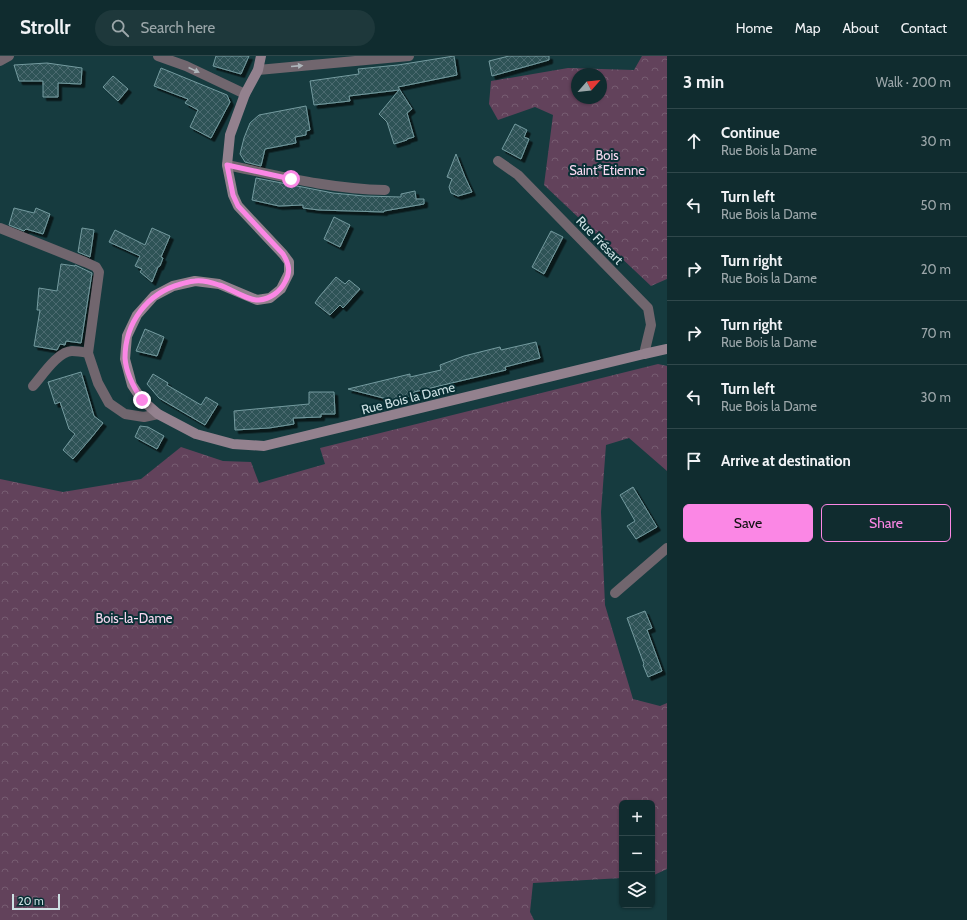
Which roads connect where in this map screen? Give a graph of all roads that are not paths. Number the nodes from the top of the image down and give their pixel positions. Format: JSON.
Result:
{"nodes":[{"id":1,"x":9,"y":56,"type":"edge"},
{"id":2,"x":158,"y":56,"type":"edge"},
{"id":3,"x":261,"y":56,"type":"edge"},
{"id":4,"x":409,"y":56,"type":"edge"},
{"id":5,"x":0,"y":61,"type":"edge"},
{"id":6,"x":258,"y":70,"type":"junction"},
{"id":7,"x":244,"y":94,"type":"junction"},
{"id":8,"x":498,"y":161,"type":"dead end"},
{"id":9,"x":227,"y":165,"type":"junction"},
{"id":10,"x":385,"y":190,"type":"dead end"},
{"id":11,"x":0,"y":228,"type":"edge"},
{"id":12,"x":667,"y":349,"type":"edge"},
{"id":13,"x":88,"y":353,"type":"junction"},
{"id":14,"x":644,"y":354,"type":"junction"},
{"id":15,"x":33,"y":386,"type":"dead end"},
{"id":16,"x":158,"y":414,"type":"junction"},
{"id":17,"x":667,"y":548,"type":"edge"},
{"id":18,"x":615,"y":593,"type":"dead end"}],
"edges":[{"from":1,"to":5,"type":"street"},
{"from":2,"to":7,"type":"street","one_way":true},
{"from":3,"to":6,"type":"street","name":"Rue Bois la Dame"},
{"from":6,"to":4,"type":"street","one_way":true},
{"from":6,"to":7,"type":"street","name":"Rue Bois la Dame"},
{"from":7,"to":9,"type":"street","name":"Rue Bois la Dame"},
{"from":8,"to":14,"type":"street","name":"Rue Frésart"},
{"from":9,"to":10,"type":"street"},
{"from":9,"to":16,"type":"street","name":"Rue Bois la Dame"},
{"from":11,"to":13,"type":"street"},
{"from":12,"to":14,"type":"street","name":"Rue Bois la Dame"},
{"from":13,"to":15,"type":"street"},
{"from":13,"to":16,"type":"street"},
{"from":14,"to":16,"type":"street","name":"Rue Bois la Dame"},
{"from":17,"to":18,"type":"street"}]}
